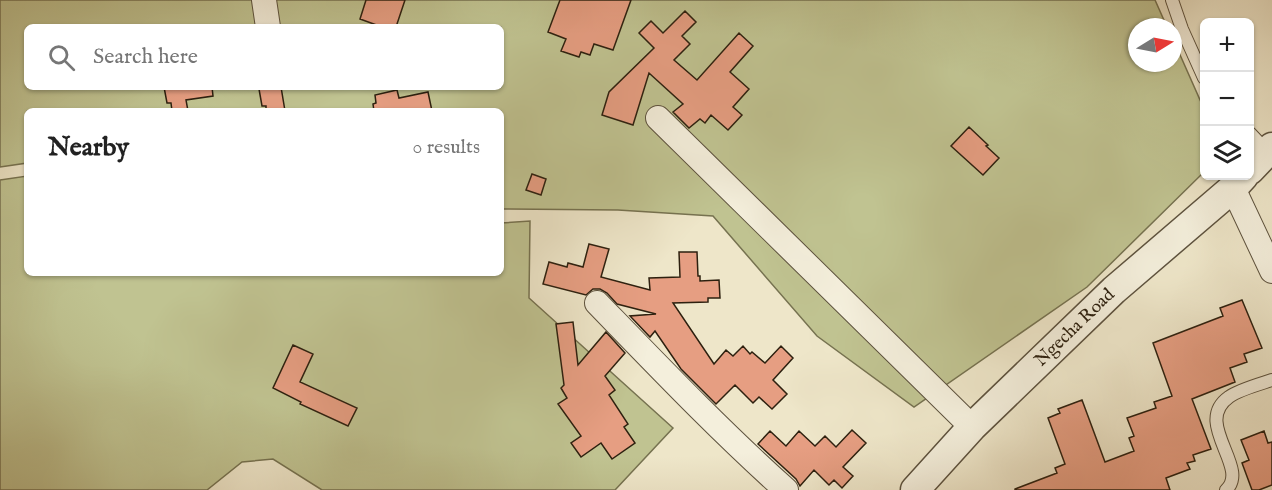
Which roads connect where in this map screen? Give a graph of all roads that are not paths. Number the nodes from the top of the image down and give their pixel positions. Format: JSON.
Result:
{"nodes":[{"id":1,"x":264,"y":0,"type":"edge"},
{"id":2,"x":1172,"y":0,"type":"edge"},
{"id":3,"x":268,"y":24,"type":"edge"},
{"id":4,"x":1201,"y":72,"type":"edge"},
{"id":5,"x":658,"y":118,"type":"dead end"},
{"id":6,"x":1254,"y":167,"type":"edge"},
{"id":7,"x":1233,"y":180,"type":"edge"},
{"id":8,"x":1272,"y":271,"type":"edge"},
{"id":9,"x":597,"y":303,"type":"dead end"},
{"id":10,"x":1272,"y":380,"type":"edge"},
{"id":11,"x":972,"y":427,"type":"junction"},
{"id":12,"x":786,"y":490,"type":"edge"},
{"id":13,"x":915,"y":490,"type":"edge"},
{"id":14,"x":1226,"y":490,"type":"edge"}],
"edges":[{"from":1,"to":3,"type":"street"},
{"from":2,"to":4,"type":"lane"},
{"from":5,"to":11,"type":"street"},
{"from":6,"to":8,"type":"street"},
{"from":7,"to":11,"type":"street","name":"Ngecha Road"},
{"from":9,"to":12,"type":"street"},
{"from":10,"to":14,"type":"lane"},
{"from":11,"to":13,"type":"street","name":"Ngecha Road"}]}
